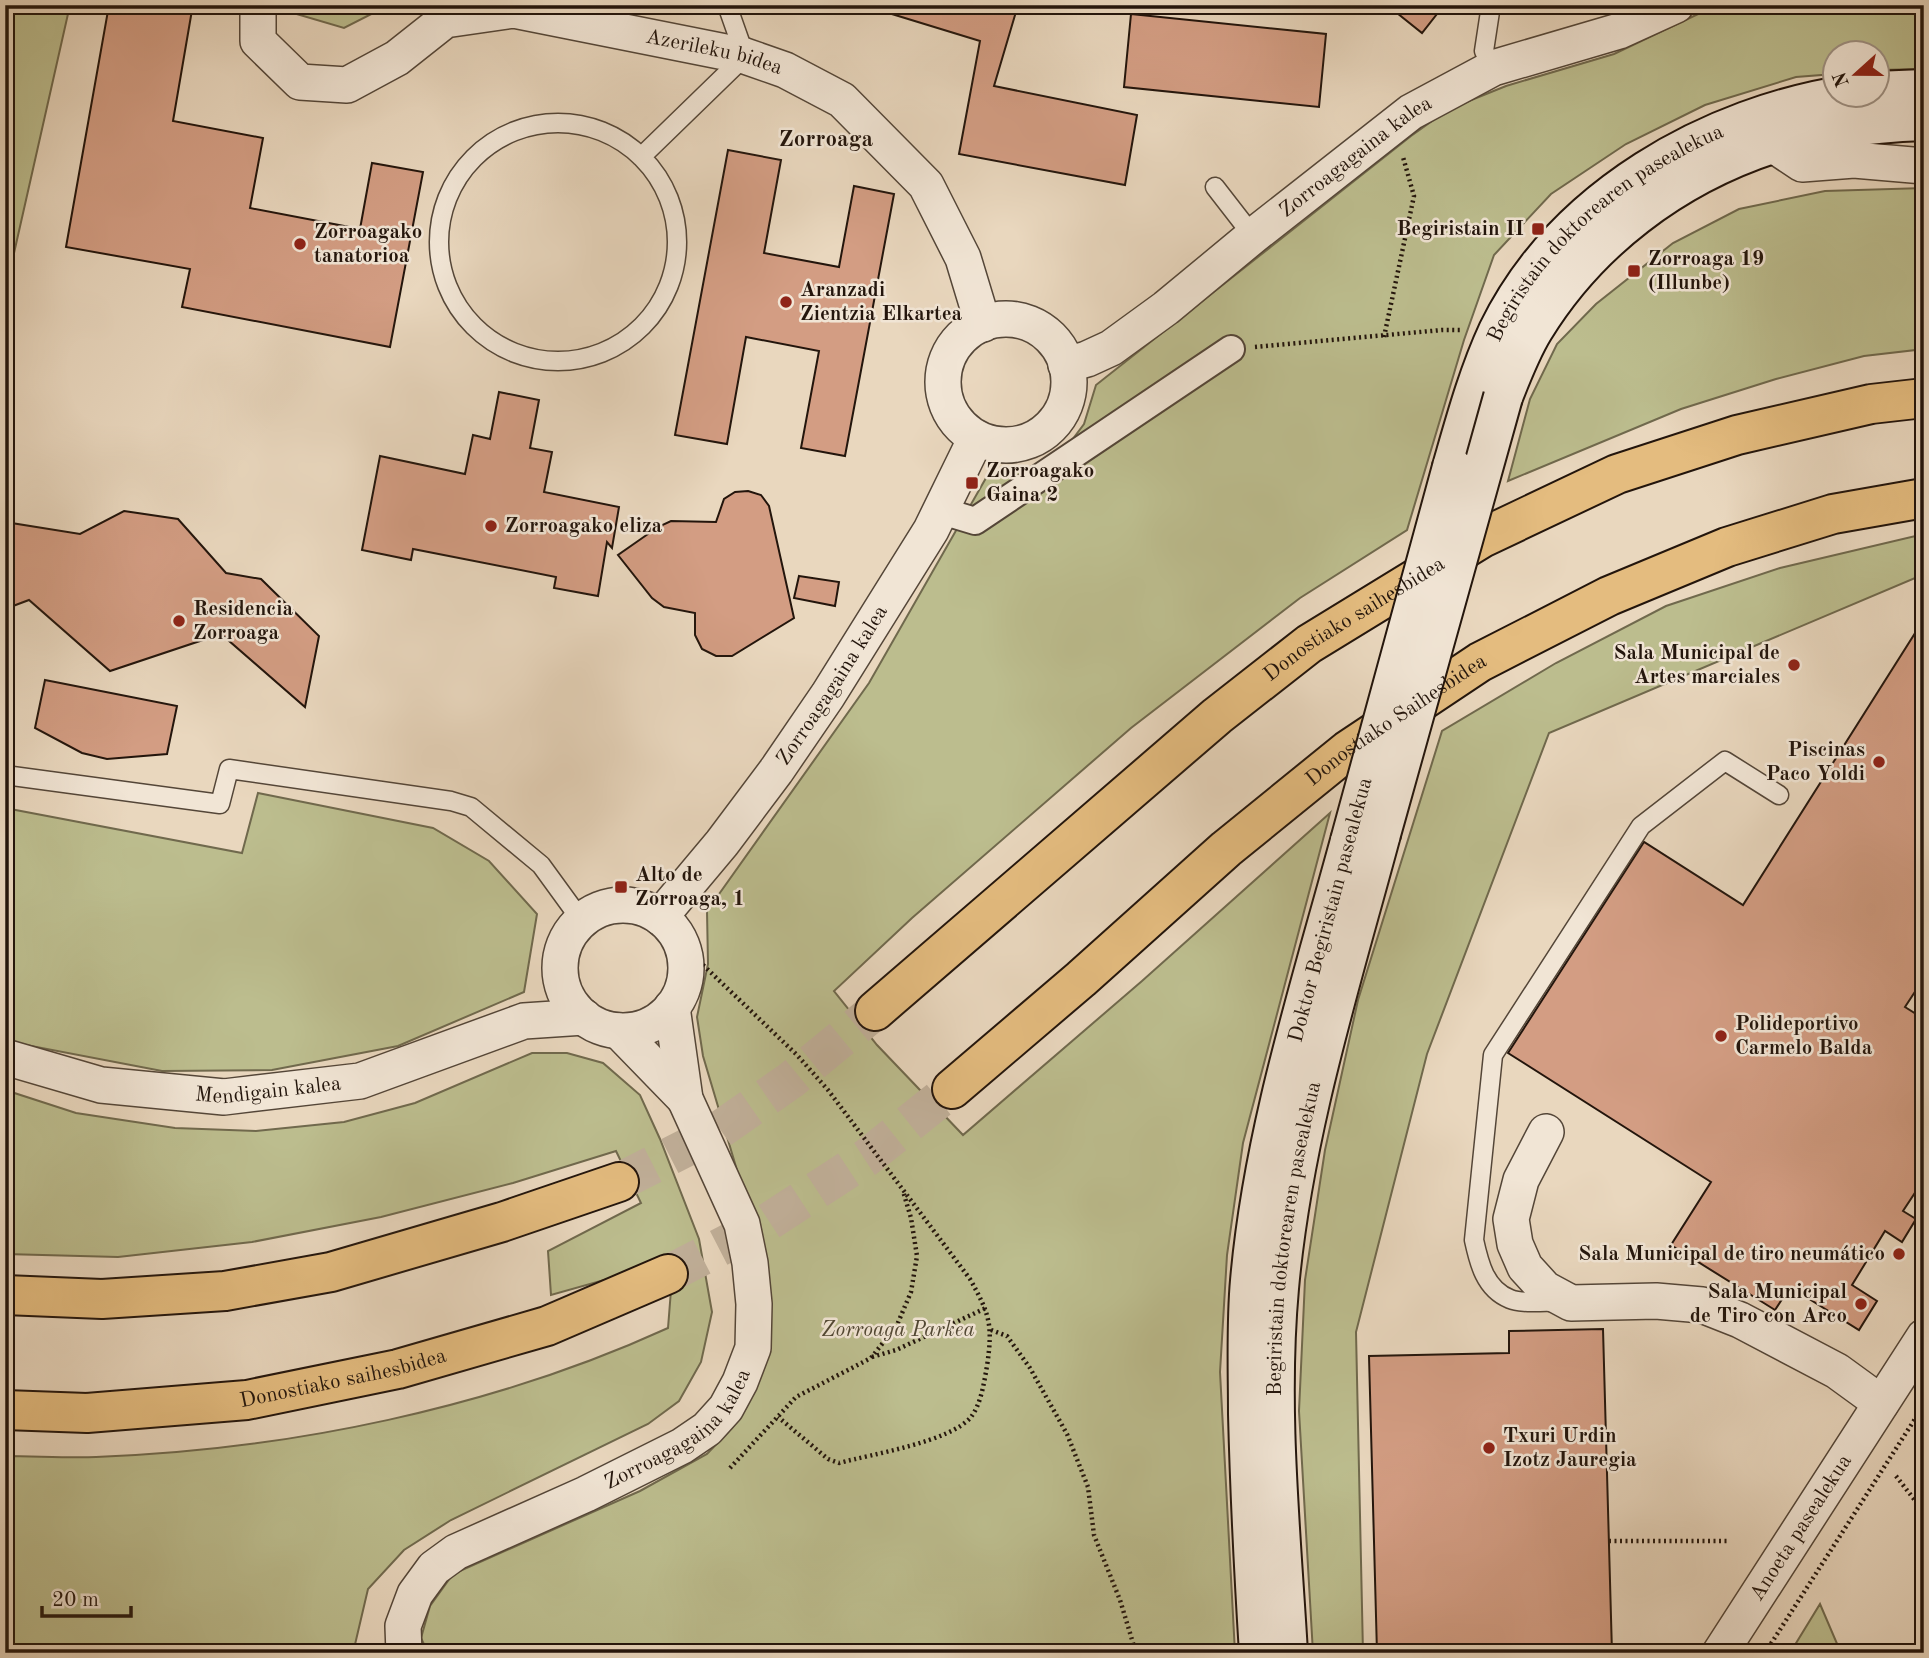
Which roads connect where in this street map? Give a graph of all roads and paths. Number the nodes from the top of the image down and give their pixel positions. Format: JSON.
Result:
{"nodes":[{"id":1,"x":258,"y":5,"type":"edge"},
{"id":2,"x":727,"y":5,"type":"edge"},
{"id":3,"x":1491,"y":5,"type":"edge"},
{"id":4,"x":1676,"y":5,"type":"edge"},
{"id":5,"x":745,"y":56,"type":"junction"},
{"id":6,"x":1493,"y":68,"type":"junction"},
{"id":7,"x":1924,"y":89,"type":"edge"},
{"id":8,"x":1890,"y":90,"type":"edge"},
{"id":9,"x":1820,"y":99,"type":"edge"},
{"id":10,"x":1924,"y":121,"type":"edge"},
{"id":11,"x":1394,"y":126,"type":"junction"},
{"id":12,"x":1772,"y":144,"type":"junction"},
{"id":13,"x":641,"y":157,"type":"junction"},
{"id":14,"x":1924,"y":166,"type":"edge"},
{"id":15,"x":1215,"y":187,"type":"dead end"},
{"id":16,"x":1253,"y":236,"type":"junction"},
{"id":17,"x":984,"y":324,"type":"junction"},
{"id":18,"x":1471,"y":330,"type":"dead end"},
{"id":19,"x":1384,"y":337,"type":"junction"},
{"id":20,"x":1231,"y":349,"type":"joint"},
{"id":21,"x":1066,"y":365,"type":"junction"},
{"id":22,"x":1503,"y":397,"type":"joint"},
{"id":23,"x":1924,"y":398,"type":"edge"},
{"id":24,"x":976,"y":438,"type":"junction"},
{"id":25,"x":1452,"y":467,"type":"joint"},
{"id":26,"x":1924,"y":498,"type":"edge"},
{"id":27,"x":942,"y":511,"type":"junction"},
{"id":28,"x":5,"y":775,"type":"edge"},
{"id":29,"x":1779,"y":795,"type":"dead end"},
{"id":30,"x":1366,"y":837,"type":"junction"},
{"id":31,"x":660,"y":916,"type":"junction"},
{"id":32,"x":581,"y":920,"type":"junction"},
{"id":33,"x":703,"y":965,"type":"dead end"},
{"id":34,"x":559,"y":970,"type":"junction"},
{"id":35,"x":673,"y":1007,"type":"junction"},
{"id":36,"x":875,"y":1011,"type":"tunnel mouth"},
{"id":37,"x":584,"y":1017,"type":"junction"},
{"id":38,"x":524,"y":1021,"type":"junction"},
{"id":39,"x":619,"y":1031,"type":"junction"},
{"id":40,"x":5,"y":1057,"type":"edge"},
{"id":41,"x":952,"y":1089,"type":"tunnel mouth"},
{"id":42,"x":685,"y":1099,"type":"junction"},
{"id":43,"x":1546,"y":1132,"type":"dead end"},
{"id":44,"x":1269,"y":1152,"type":"joint"},
{"id":45,"x":618,"y":1182,"type":"tunnel mouth"},
{"id":46,"x":901,"y":1187,"type":"junction"},
{"id":47,"x":668,"y":1274,"type":"tunnel mouth"},
{"id":48,"x":5,"y":1295,"type":"edge"},
{"id":49,"x":1572,"y":1303,"type":"junction"},
{"id":50,"x":986,"y":1308,"type":"junction"},
{"id":51,"x":991,"y":1330,"type":"junction"},
{"id":52,"x":1924,"y":1337,"type":"edge"},
{"id":53,"x":871,"y":1358,"type":"junction"},
{"id":54,"x":1881,"y":1403,"type":"junction"},
{"id":55,"x":5,"y":1410,"type":"edge"},
{"id":56,"x":778,"y":1418,"type":"junction"},
{"id":57,"x":730,"y":1468,"type":"dead end"},
{"id":58,"x":1896,"y":1476,"type":"dead end"},
{"id":59,"x":1924,"y":1512,"type":"edge"},
{"id":60,"x":1609,"y":1541,"type":"dead end"},
{"id":61,"x":1730,"y":1541,"type":"dead end"},
{"id":62,"x":404,"y":1653,"type":"edge"},
{"id":63,"x":1136,"y":1653,"type":"edge"},
{"id":64,"x":1259,"y":1653,"type":"edge"},
{"id":65,"x":1288,"y":1653,"type":"edge"},
{"id":66,"x":1720,"y":1653,"type":"edge"}],
"edges":[{"from":1,"to":5,"type":"street","name":"Azerileku bidea"},
{"from":2,"to":5,"type":"lane"},
{"from":3,"to":6,"type":"lane"},
{"from":4,"to":6,"type":"street","name":"Zorroagagaina kalea"},
{"from":5,"to":13,"type":"lane"},
{"from":5,"to":17,"type":"street","name":"Azerileku bidea"},
{"from":6,"to":11,"type":"street","name":"Zorroagagaina kalea"},
{"from":7,"to":8,"type":"main road"},
{"from":9,"to":25,"type":"main road","name":"Begiristain doktorearen pasealekua"},
{"from":10,"to":12,"type":"main road","name":"Begiristain doktorearen pasealekua"},
{"from":11,"to":16,"type":"street","name":"Zorroagagaina kalea"},
{"from":11,"to":19,"type":"path"},
{"from":12,"to":14,"type":"street"},
{"from":12,"to":22,"type":"main road","name":"Begiristain doktorearen pasealekua"},
{"from":13,"to":13,"type":"lane"},
{"from":15,"to":16,"type":"lane"},
{"from":16,"to":21,"type":"street","name":"Zorroagagaina kalea"},
{"from":17,"to":21,"type":"street"},
{"from":17,"to":24,"type":"street"},
{"from":18,"to":19,"type":"path"},
{"from":19,"to":20,"type":"path"},
{"from":20,"to":27,"type":"street"},
{"from":21,"to":24,"type":"street"},
{"from":22,"to":30,"type":"main road","name":"Doktor Begiristain pasealekua","bridge":true},
{"from":23,"to":36,"type":"highway","name":"Donostiako saihesbidea"},
{"from":24,"to":27,"type":"street","name":"Zorroagagaina kalea"},
{"from":25,"to":30,"type":"main road","name":"Doktor Begiristain pasealekua","bridge":true},
{"from":26,"to":41,"type":"highway","name":"Donostiako Saihesbidea"},
{"from":27,"to":31,"type":"street","name":"Zorroagagaina kalea"},
{"from":28,"to":32,"type":"lane"},
{"from":29,"to":49,"type":"lane"},
{"from":30,"to":44,"type":"main road","name":"Doktor Begiristain pasealekua"},
{"from":30,"to":65,"type":"main road","name":"Begiristain doktorearen pasealekua"},
{"from":31,"to":32,"type":"street"},
{"from":31,"to":35,"type":"street"},
{"from":32,"to":34,"type":"street"},
{"from":33,"to":46,"type":"path"},
{"from":34,"to":37,"type":"street"},
{"from":34,"to":38,"type":"street"},
{"from":35,"to":39,"type":"street"},
{"from":35,"to":42,"type":"street","name":"Zorroagagaina kalea"},
{"from":37,"to":38,"type":"street","name":"Mendigain kalea"},
{"from":37,"to":39,"type":"street"},
{"from":38,"to":40,"type":"street","name":"Mendigain kalea"},
{"from":39,"to":42,"type":"street","name":"Zorroagagaina kalea"},
{"from":42,"to":62,"type":"street","name":"Zorroagagaina kalea"},
{"from":43,"to":49,"type":"street"},
{"from":44,"to":64,"type":"main road","name":"Begiristain doktorearen pasealekua"},
{"from":45,"to":48,"type":"highway"},
{"from":46,"to":50,"type":"path"},
{"from":46,"to":53,"type":"path"},
{"from":47,"to":55,"type":"highway","name":"Donostiako saihesbidea"},
{"from":49,"to":54,"type":"street"},
{"from":50,"to":51,"type":"path"},
{"from":50,"to":53,"type":"path"},
{"from":51,"to":56,"type":"path"},
{"from":51,"to":63,"type":"path"},
{"from":52,"to":54,"type":"street","name":"Anoeta pasealekua"},
{"from":53,"to":56,"type":"path"},
{"from":54,"to":66,"type":"street","name":"Anoeta pasealekua"},
{"from":56,"to":57,"type":"path"},
{"from":58,"to":59,"type":"path"},
{"from":60,"to":61,"type":"path"}]}
